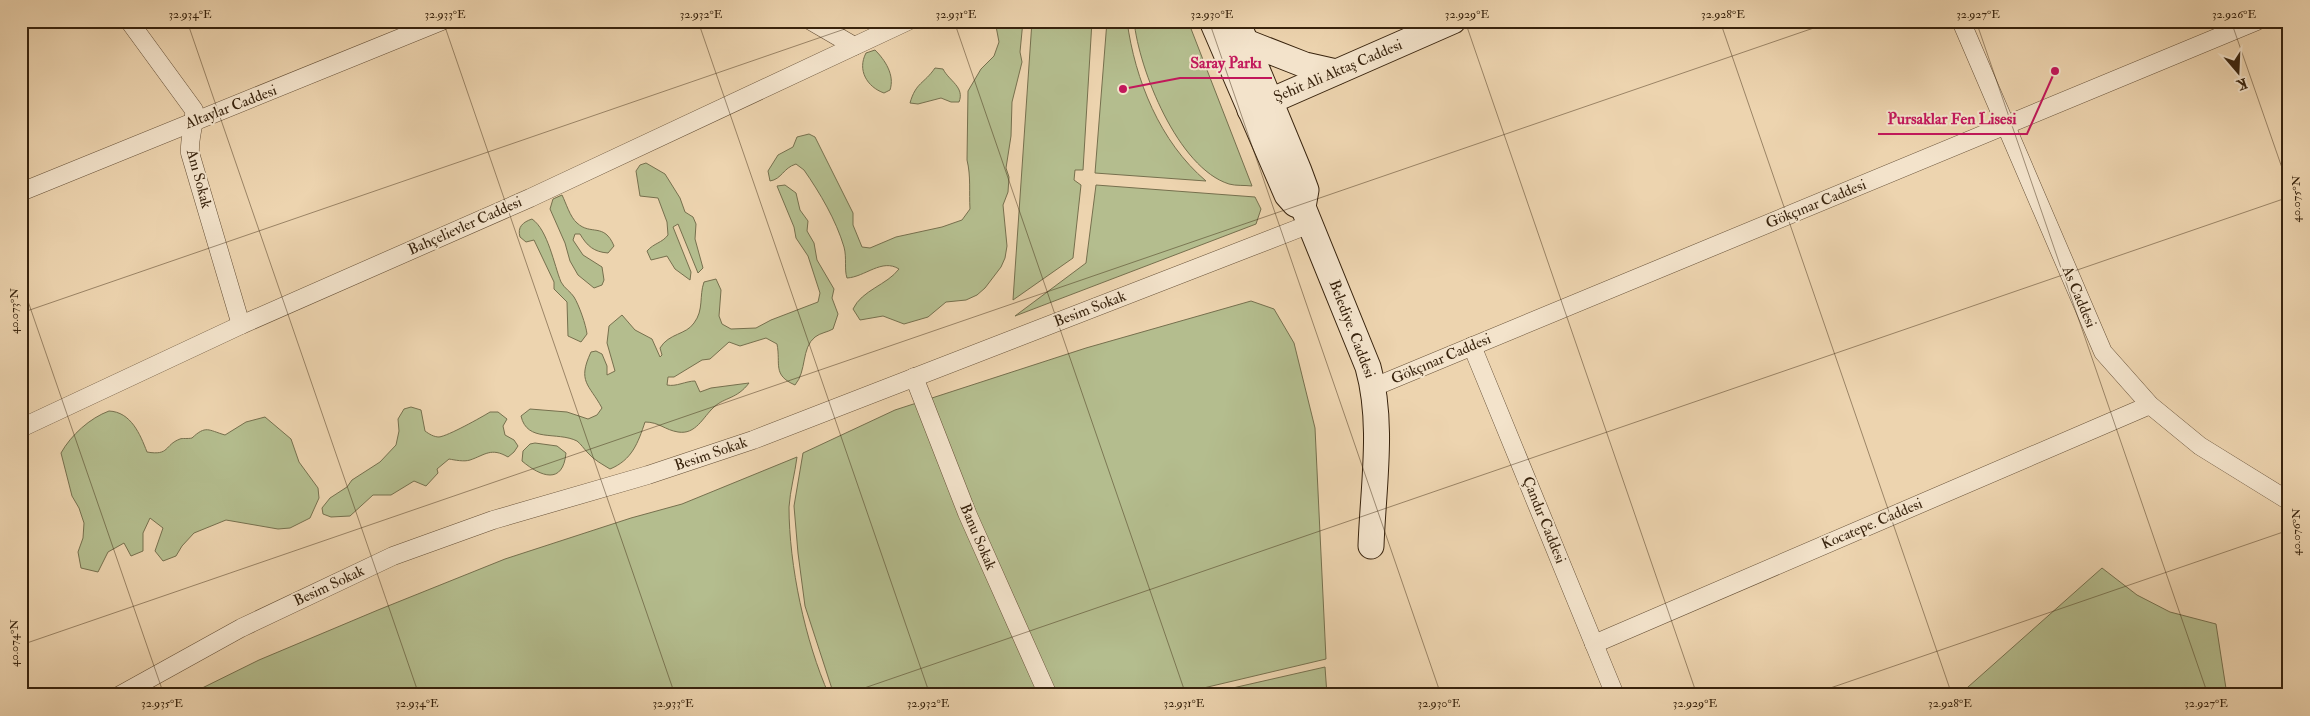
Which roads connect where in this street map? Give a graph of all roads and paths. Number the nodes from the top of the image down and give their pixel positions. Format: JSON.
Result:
{"nodes":[{"id":1,"x":129,"y":21,"type":"edge"},
{"id":2,"x":442,"y":21,"type":"edge"},
{"id":3,"x":811,"y":21,"type":"edge"},
{"id":4,"x":908,"y":21,"type":"edge"},
{"id":5,"x":1212,"y":21,"type":"edge"},
{"id":6,"x":1961,"y":21,"type":"edge"},
{"id":7,"x":2257,"y":21,"type":"edge"},
{"id":8,"x":1441,"y":24,"type":"edge"},
{"id":9,"x":1242,"y":32,"type":"edge"},
{"id":10,"x":854,"y":46,"type":"junction"},
{"id":11,"x":1336,"y":72,"type":"junction"},
{"id":12,"x":1260,"y":105,"type":"junction"},
{"id":13,"x":195,"y":123,"type":"junction"},
{"id":14,"x":2005,"y":126,"type":"junction"},
{"id":15,"x":21,"y":192,"type":"edge"},
{"id":16,"x":1307,"y":215,"type":"junction"},
{"id":17,"x":241,"y":325,"type":"junction"},
{"id":18,"x":1472,"y":346,"type":"junction"},
{"id":19,"x":914,"y":377,"type":"junction"},
{"id":20,"x":1374,"y":387,"type":"junction"},
{"id":21,"x":2150,"y":405,"type":"junction"},
{"id":22,"x":21,"y":428,"type":"edge"},
{"id":23,"x":2289,"y":501,"type":"edge"},
{"id":24,"x":1371,"y":546,"type":"dead end"},
{"id":25,"x":1594,"y":644,"type":"junction"},
{"id":26,"x":120,"y":695,"type":"edge"},
{"id":27,"x":1048,"y":695,"type":"edge"},
{"id":28,"x":1615,"y":695,"type":"edge"}],
"edges":[{"from":1,"to":13,"type":"street"},
{"from":2,"to":13,"type":"street","name":"Altaylar Caddesi"},
{"from":3,"to":10,"type":"street"},
{"from":4,"to":10,"type":"street","name":"Bahçelievler Caddesi"},
{"from":5,"to":12,"type":"street"},
{"from":6,"to":14,"type":"street","name":"As Caddesi"},
{"from":7,"to":14,"type":"street","name":"Gökçınar Caddesi"},
{"from":8,"to":11,"type":"street","name":"Şehit Ali Aktaş Caddesi"},
{"from":9,"to":11,"type":"street"},
{"from":9,"to":12,"type":"street"},
{"from":10,"to":17,"type":"street","name":"Bahçelievler Caddesi"},
{"from":11,"to":12,"type":"street","name":"Şehit Ali Aktaş Caddesi"},
{"from":12,"to":16,"type":"street"},
{"from":13,"to":15,"type":"street","name":"Altaylar Caddesi"},
{"from":13,"to":17,"type":"street","name":"Anı Sokak"},
{"from":14,"to":18,"type":"street","name":"Gökçınar Caddesi"},
{"from":14,"to":21,"type":"street","name":"As Caddesi"},
{"from":16,"to":19,"type":"street","name":"Besim Sokak"},
{"from":16,"to":20,"type":"street","name":"Belediye. Caddesi"},
{"from":17,"to":22,"type":"street","name":"Bahçelievler Caddesi"},
{"from":18,"to":20,"type":"street","name":"Gökçınar Caddesi"},
{"from":18,"to":25,"type":"street","name":"Çandır Caddesi"},
{"from":19,"to":26,"type":"street","name":"Besim Sokak"},
{"from":19,"to":27,"type":"street","name":"Banu Sokak"},
{"from":20,"to":24,"type":"street","name":"Belediye. Caddesi"},
{"from":21,"to":23,"type":"street","name":"As Caddesi"},
{"from":21,"to":25,"type":"street","name":"Kocatepe. Caddesi"},
{"from":25,"to":28,"type":"street","name":"Çandır Caddesi"}]}
